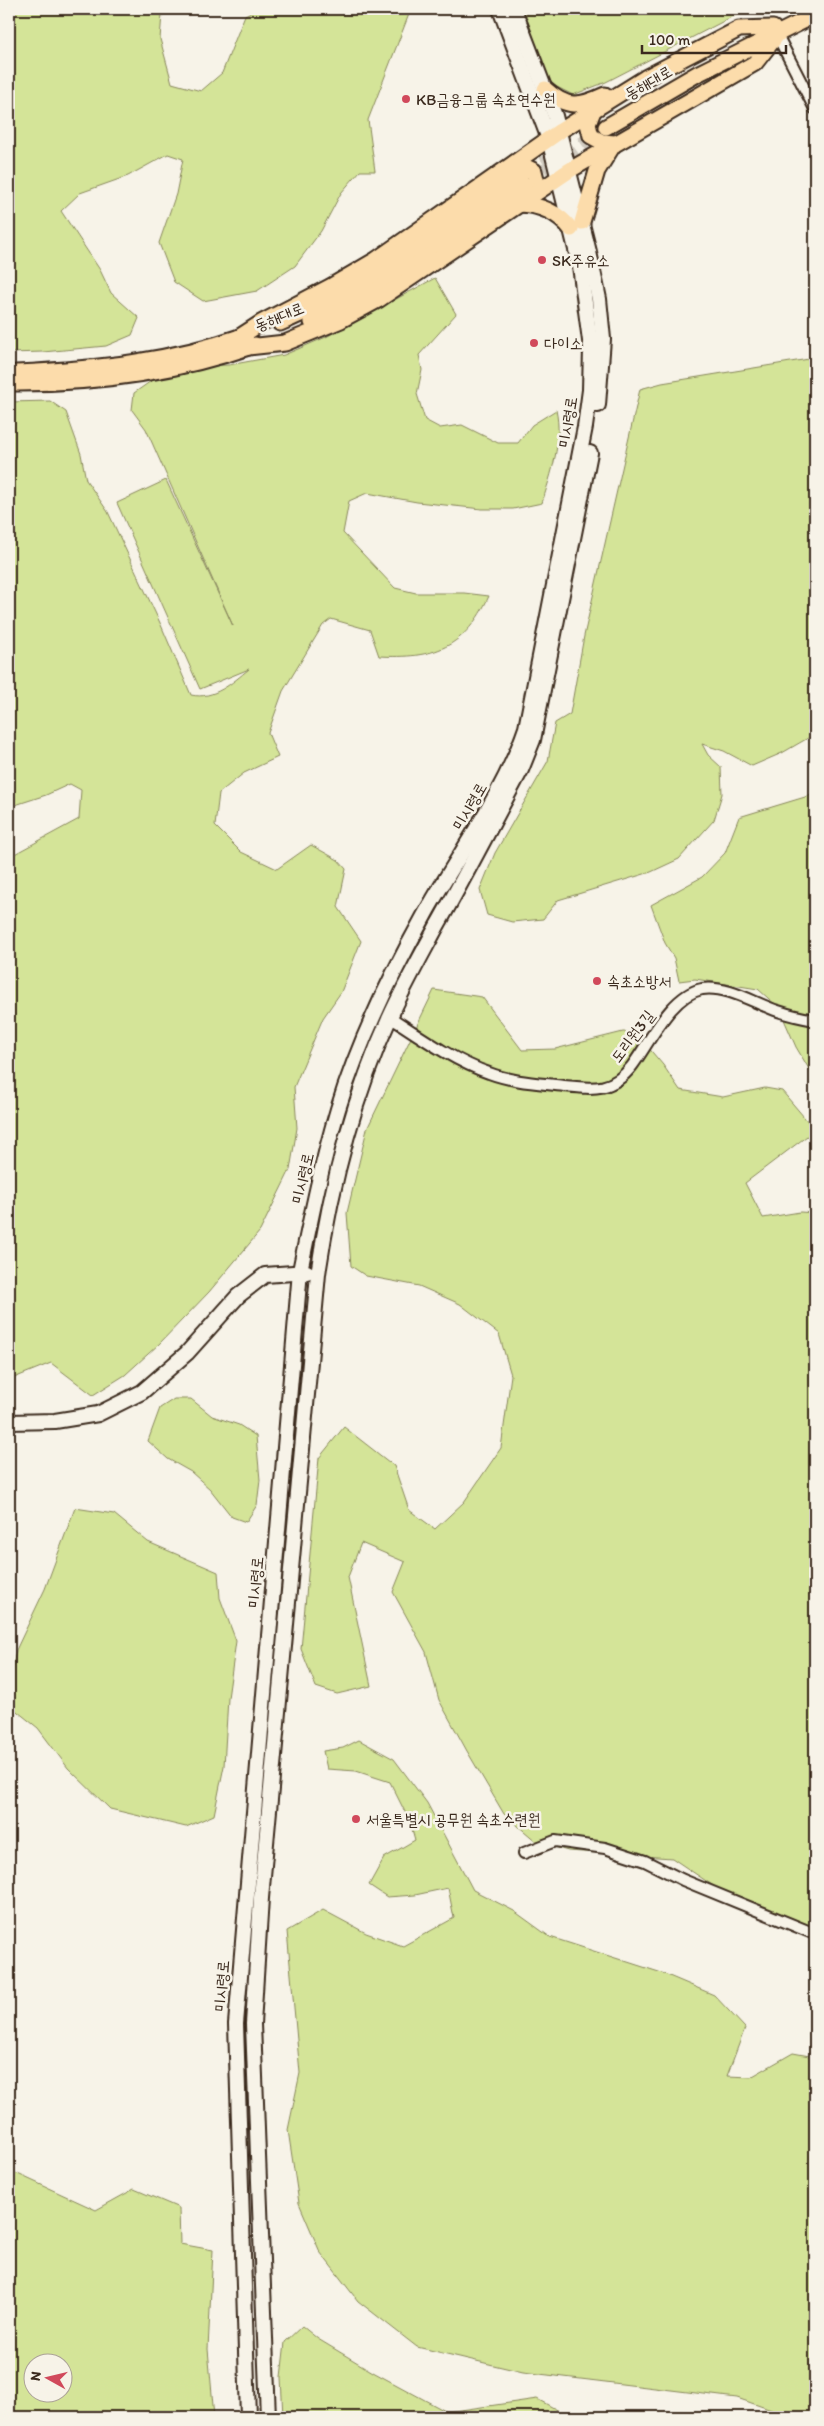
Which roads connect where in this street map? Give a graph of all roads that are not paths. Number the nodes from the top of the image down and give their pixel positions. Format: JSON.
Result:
{"nodes":[{"id":1,"x":500,"y":9,"type":"edge"},
{"id":2,"x":514,"y":9,"type":"edge"},
{"id":3,"x":809,"y":9,"type":"edge"},
{"id":4,"x":815,"y":15,"type":"edge"},
{"id":5,"x":775,"y":31,"type":"junction"},
{"id":6,"x":645,"y":78,"type":"junction"},
{"id":7,"x":545,"y":89,"type":"junction"},
{"id":8,"x":815,"y":109,"type":"edge"},
{"id":9,"x":600,"y":120,"type":"junction"},
{"id":10,"x":554,"y":135,"type":"junction"},
{"id":11,"x":614,"y":143,"type":"junction"},
{"id":12,"x":564,"y":174,"type":"junction"},
{"id":13,"x":524,"y":179,"type":"junction"},
{"id":14,"x":520,"y":204,"type":"junction"},
{"id":15,"x":577,"y":225,"type":"junction"},
{"id":16,"x":243,"y":343,"type":"junction"},
{"id":17,"x":9,"y":373,"type":"edge"},
{"id":18,"x":9,"y":383,"type":"edge"},
{"id":19,"x":390,"y":1017,"type":"junction"},
{"id":20,"x":815,"y":1020,"type":"edge"},
{"id":21,"x":300,"y":1271,"type":"junction"},
{"id":22,"x":318,"y":1274,"type":"junction"},
{"id":23,"x":9,"y":1422,"type":"edge"},
{"id":24,"x":524,"y":1853,"type":"dead end"},
{"id":25,"x":815,"y":1934,"type":"edge"},
{"id":26,"x":248,"y":2417,"type":"edge"},
{"id":27,"x":268,"y":2417,"type":"edge"}],
"edges":[{"from":1,"to":10,"type":"main road","name":"미시령로"},
{"from":2,"to":7,"type":"main road","name":"미시령로"},
{"from":3,"to":5,"type":"main road","name":"동해대로"},
{"from":4,"to":5,"type":"main road","name":"동해대로"},
{"from":5,"to":6,"type":"main road"},
{"from":5,"to":8,"type":"street"},
{"from":5,"to":9,"type":"main road","name":"동해대로"},
{"from":5,"to":11,"type":"main road"},
{"from":6,"to":7,"type":"main road"},
{"from":6,"to":9,"type":"main road"},
{"from":7,"to":10,"type":"main road","name":"미시령로"},
{"from":9,"to":10,"type":"main road"},
{"from":9,"to":11,"type":"main road"},
{"from":10,"to":12,"type":"main road","name":"미시령로"},
{"from":10,"to":13,"type":"main road"},
{"from":11,"to":12,"type":"main road"},
{"from":11,"to":15,"type":"main road"},
{"from":12,"to":13,"type":"main road"},
{"from":12,"to":15,"type":"main road","name":"미시령로"},
{"from":13,"to":14,"type":"main road"},
{"from":13,"to":16,"type":"main road","name":"동해대로"},
{"from":14,"to":15,"type":"main road"},
{"from":14,"to":16,"type":"main road"},
{"from":15,"to":19,"type":"main road","name":"미시령로"},
{"from":15,"to":21,"type":"main road","name":"미시령로"},
{"from":16,"to":17,"type":"main road","name":"동해대로"},
{"from":16,"to":18,"type":"main road","name":"동해대로"},
{"from":19,"to":20,"type":"street","name":"도리원3길"},
{"from":19,"to":22,"type":"main road","name":"미시령로"},
{"from":21,"to":22,"type":"main road"},
{"from":21,"to":23,"type":"main road"},
{"from":21,"to":26,"type":"main road","name":"미시령로"},
{"from":22,"to":27,"type":"main road","name":"미시령로"},
{"from":24,"to":25,"type":"street"}]}
